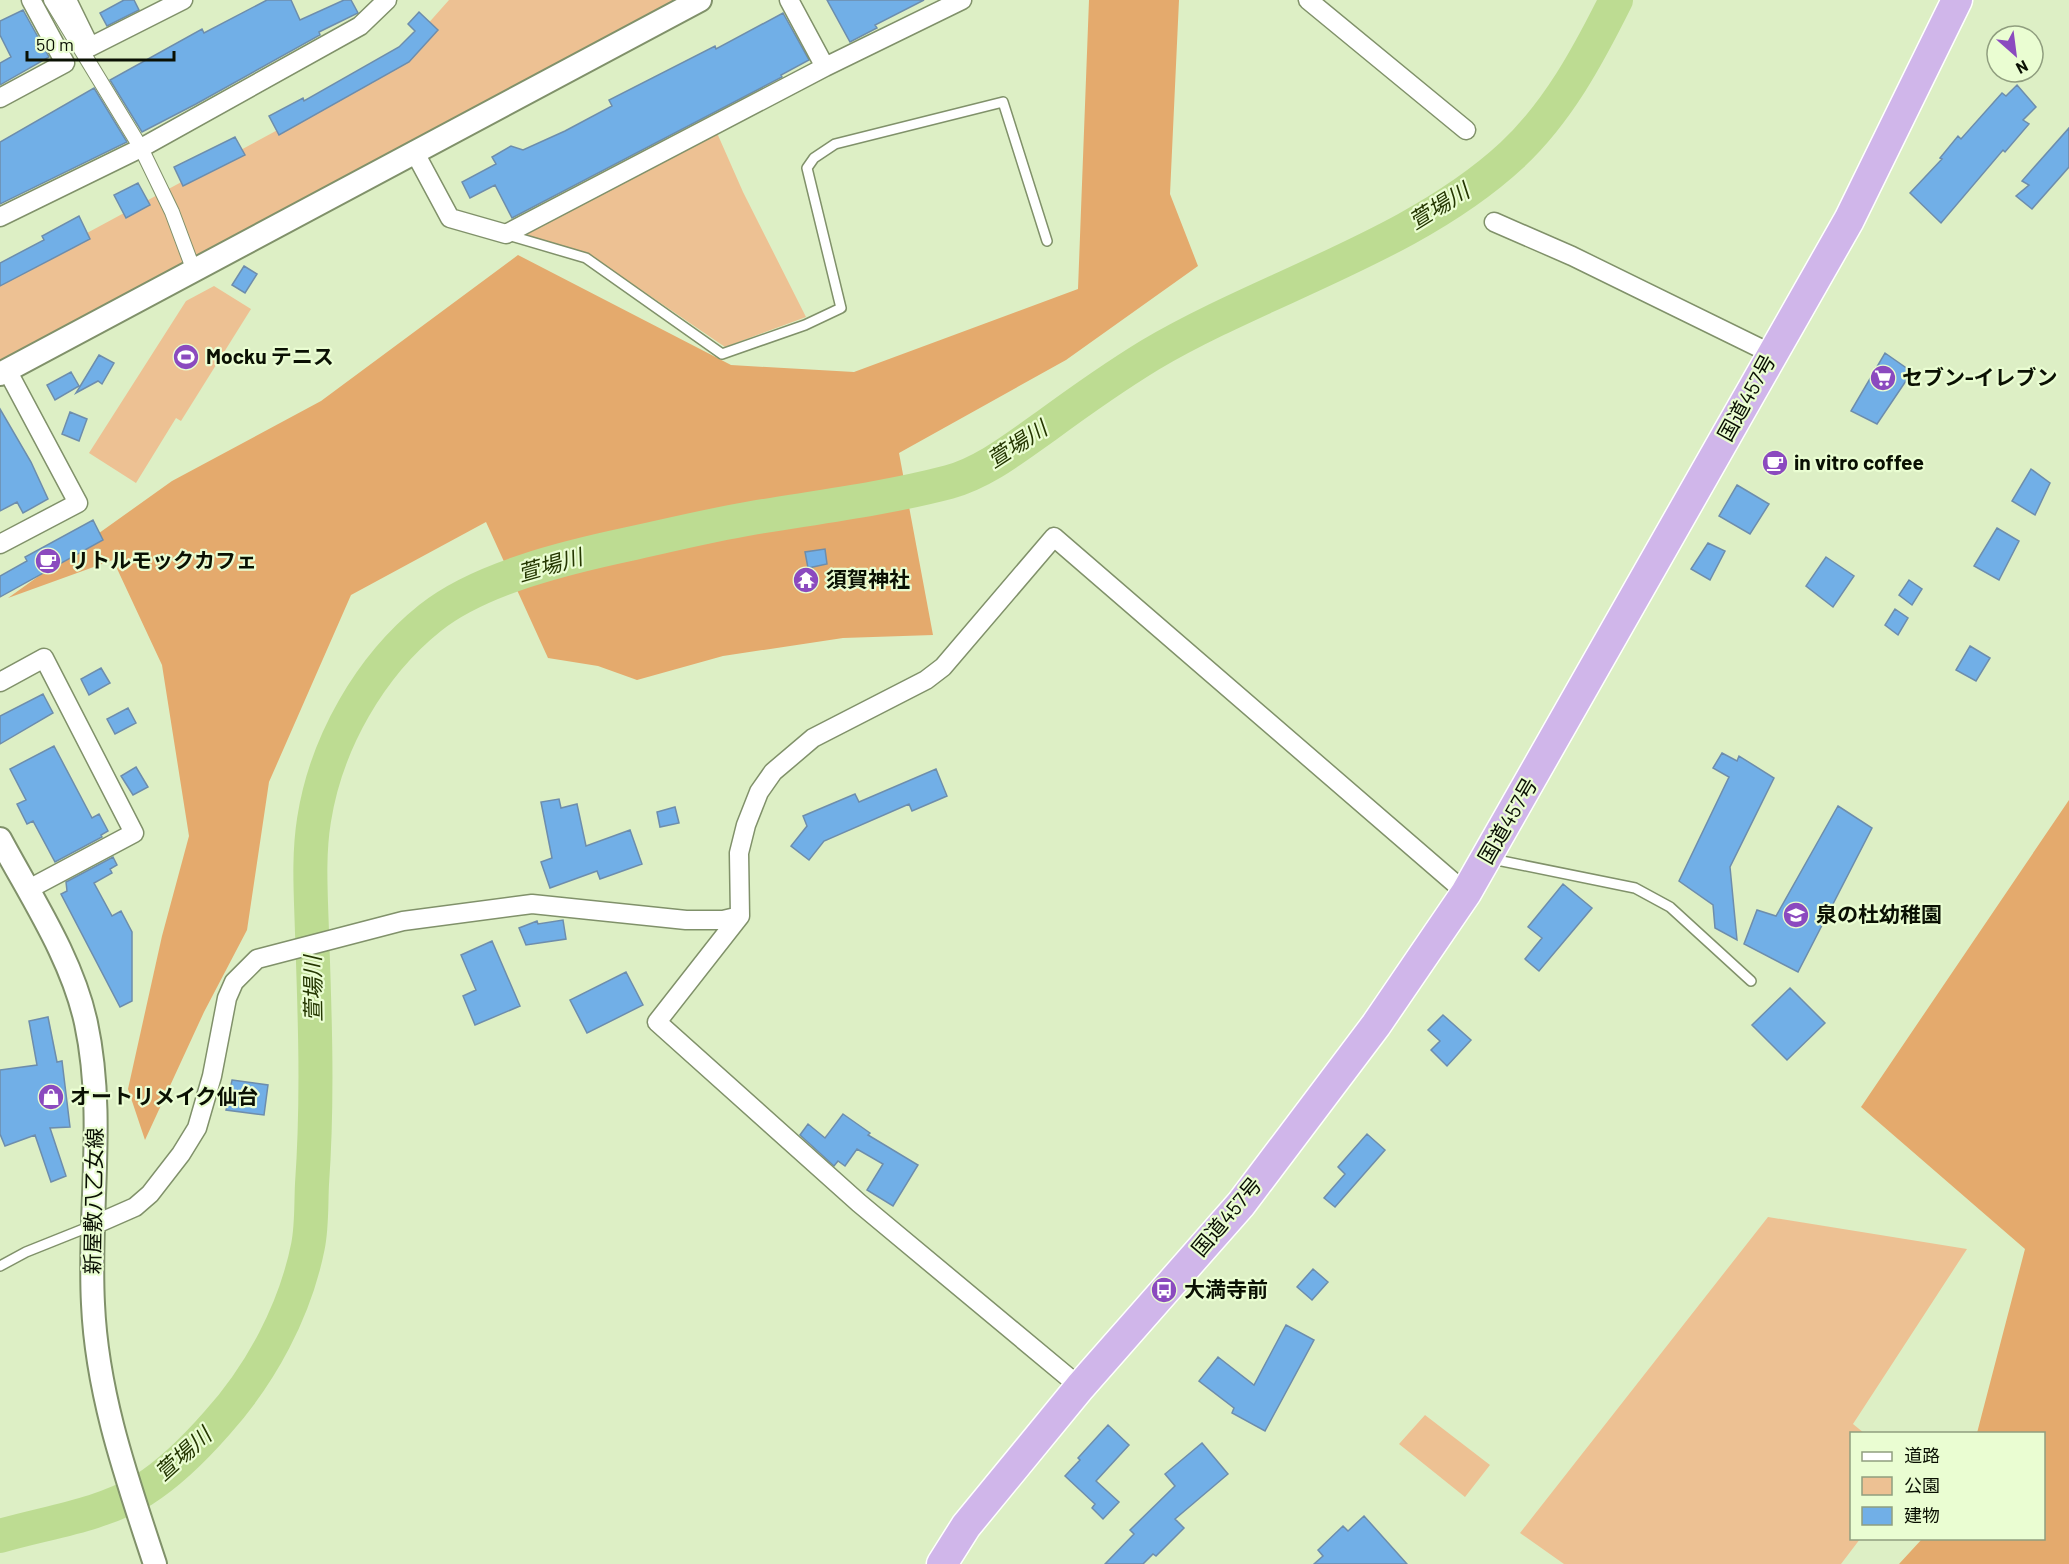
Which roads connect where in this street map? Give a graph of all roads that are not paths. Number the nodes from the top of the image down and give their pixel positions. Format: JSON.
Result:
{"nodes":[{"id":1,"x":31,"y":0,"type":"edge"},
{"id":2,"x":51,"y":0,"type":"edge"},
{"id":3,"x":67,"y":0,"type":"edge"},
{"id":4,"x":183,"y":0,"type":"edge"},
{"id":5,"x":387,"y":0,"type":"edge"},
{"id":6,"x":700,"y":0,"type":"edge"},
{"id":7,"x":789,"y":0,"type":"edge"},
{"id":8,"x":962,"y":0,"type":"edge"},
{"id":9,"x":1308,"y":0,"type":"edge"},
{"id":10,"x":1957,"y":0,"type":"edge"},
{"id":11,"x":825,"y":67,"type":"junction"},
{"id":12,"x":0,"y":98,"type":"edge"},
{"id":13,"x":1466,"y":130,"type":"dead end"},
{"id":14,"x":141,"y":148,"type":"junction"},
{"id":15,"x":414,"y":151,"type":"junction"},
{"id":16,"x":0,"y":218,"type":"edge"},
{"id":17,"x":1494,"y":222,"type":"dead end"},
{"id":18,"x":506,"y":234,"type":"junction"},
{"id":19,"x":1047,"y":241,"type":"dead end"},
{"id":20,"x":194,"y":271,"type":"junction"},
{"id":21,"x":1772,"y":354,"type":"junction"},
{"id":22,"x":4,"y":372,"type":"edge"},
{"id":23,"x":0,"y":544,"type":"edge"},
{"id":24,"x":0,"y":682,"type":"edge"},
{"id":25,"x":0,"y":838,"type":"edge"},
{"id":26,"x":1486,"y":858,"type":"junction"},
{"id":27,"x":27,"y":890,"type":"junction"},
{"id":28,"x":1466,"y":893,"type":"junction"},
{"id":29,"x":740,"y":916,"type":"junction"},
{"id":30,"x":1751,"y":981,"type":"dead end"},
{"id":31,"x":94,"y":1225,"type":"junction"},
{"id":32,"x":0,"y":1266,"type":"edge"},
{"id":33,"x":1080,"y":1387,"type":"junction"},
{"id":34,"x":155,"y":1564,"type":"edge"},
{"id":35,"x":942,"y":1564,"type":"edge"}],
"edges":[{"from":1,"to":12,"type":"street"},
{"from":2,"to":14,"type":"street"},
{"from":3,"to":4,"type":"street"},
{"from":5,"to":14,"type":"street"},
{"from":6,"to":15,"type":"street"},
{"from":7,"to":11,"type":"street"},
{"from":8,"to":11,"type":"street"},
{"from":9,"to":13,"type":"street"},
{"from":10,"to":21,"type":"highway","name":"国道457号"},
{"from":11,"to":18,"type":"street"},
{"from":14,"to":16,"type":"street"},
{"from":14,"to":20,"type":"street"},
{"from":15,"to":18,"type":"street"},
{"from":15,"to":20,"type":"street"},
{"from":17,"to":21,"type":"street"},
{"from":18,"to":19,"type":"lane"},
{"from":20,"to":22,"type":"street"},
{"from":21,"to":26,"type":"highway","name":"国道457号"},
{"from":22,"to":23,"type":"street"},
{"from":24,"to":27,"type":"street"},
{"from":25,"to":27,"type":"street","name":"新屋敷八乙女線"},
{"from":26,"to":28,"type":"highway","name":"国道457号"},
{"from":26,"to":30,"type":"lane"},
{"from":27,"to":31,"type":"street","name":"新屋敷八乙女線"},
{"from":28,"to":29,"type":"street"},
{"from":28,"to":33,"type":"highway","name":"国道457号"},
{"from":29,"to":31,"type":"street"},
{"from":29,"to":33,"type":"street"},
{"from":31,"to":32,"type":"lane"},
{"from":31,"to":34,"type":"street","name":"新屋敷八乙女線"},
{"from":33,"to":35,"type":"highway","name":"国道457号"}]}
